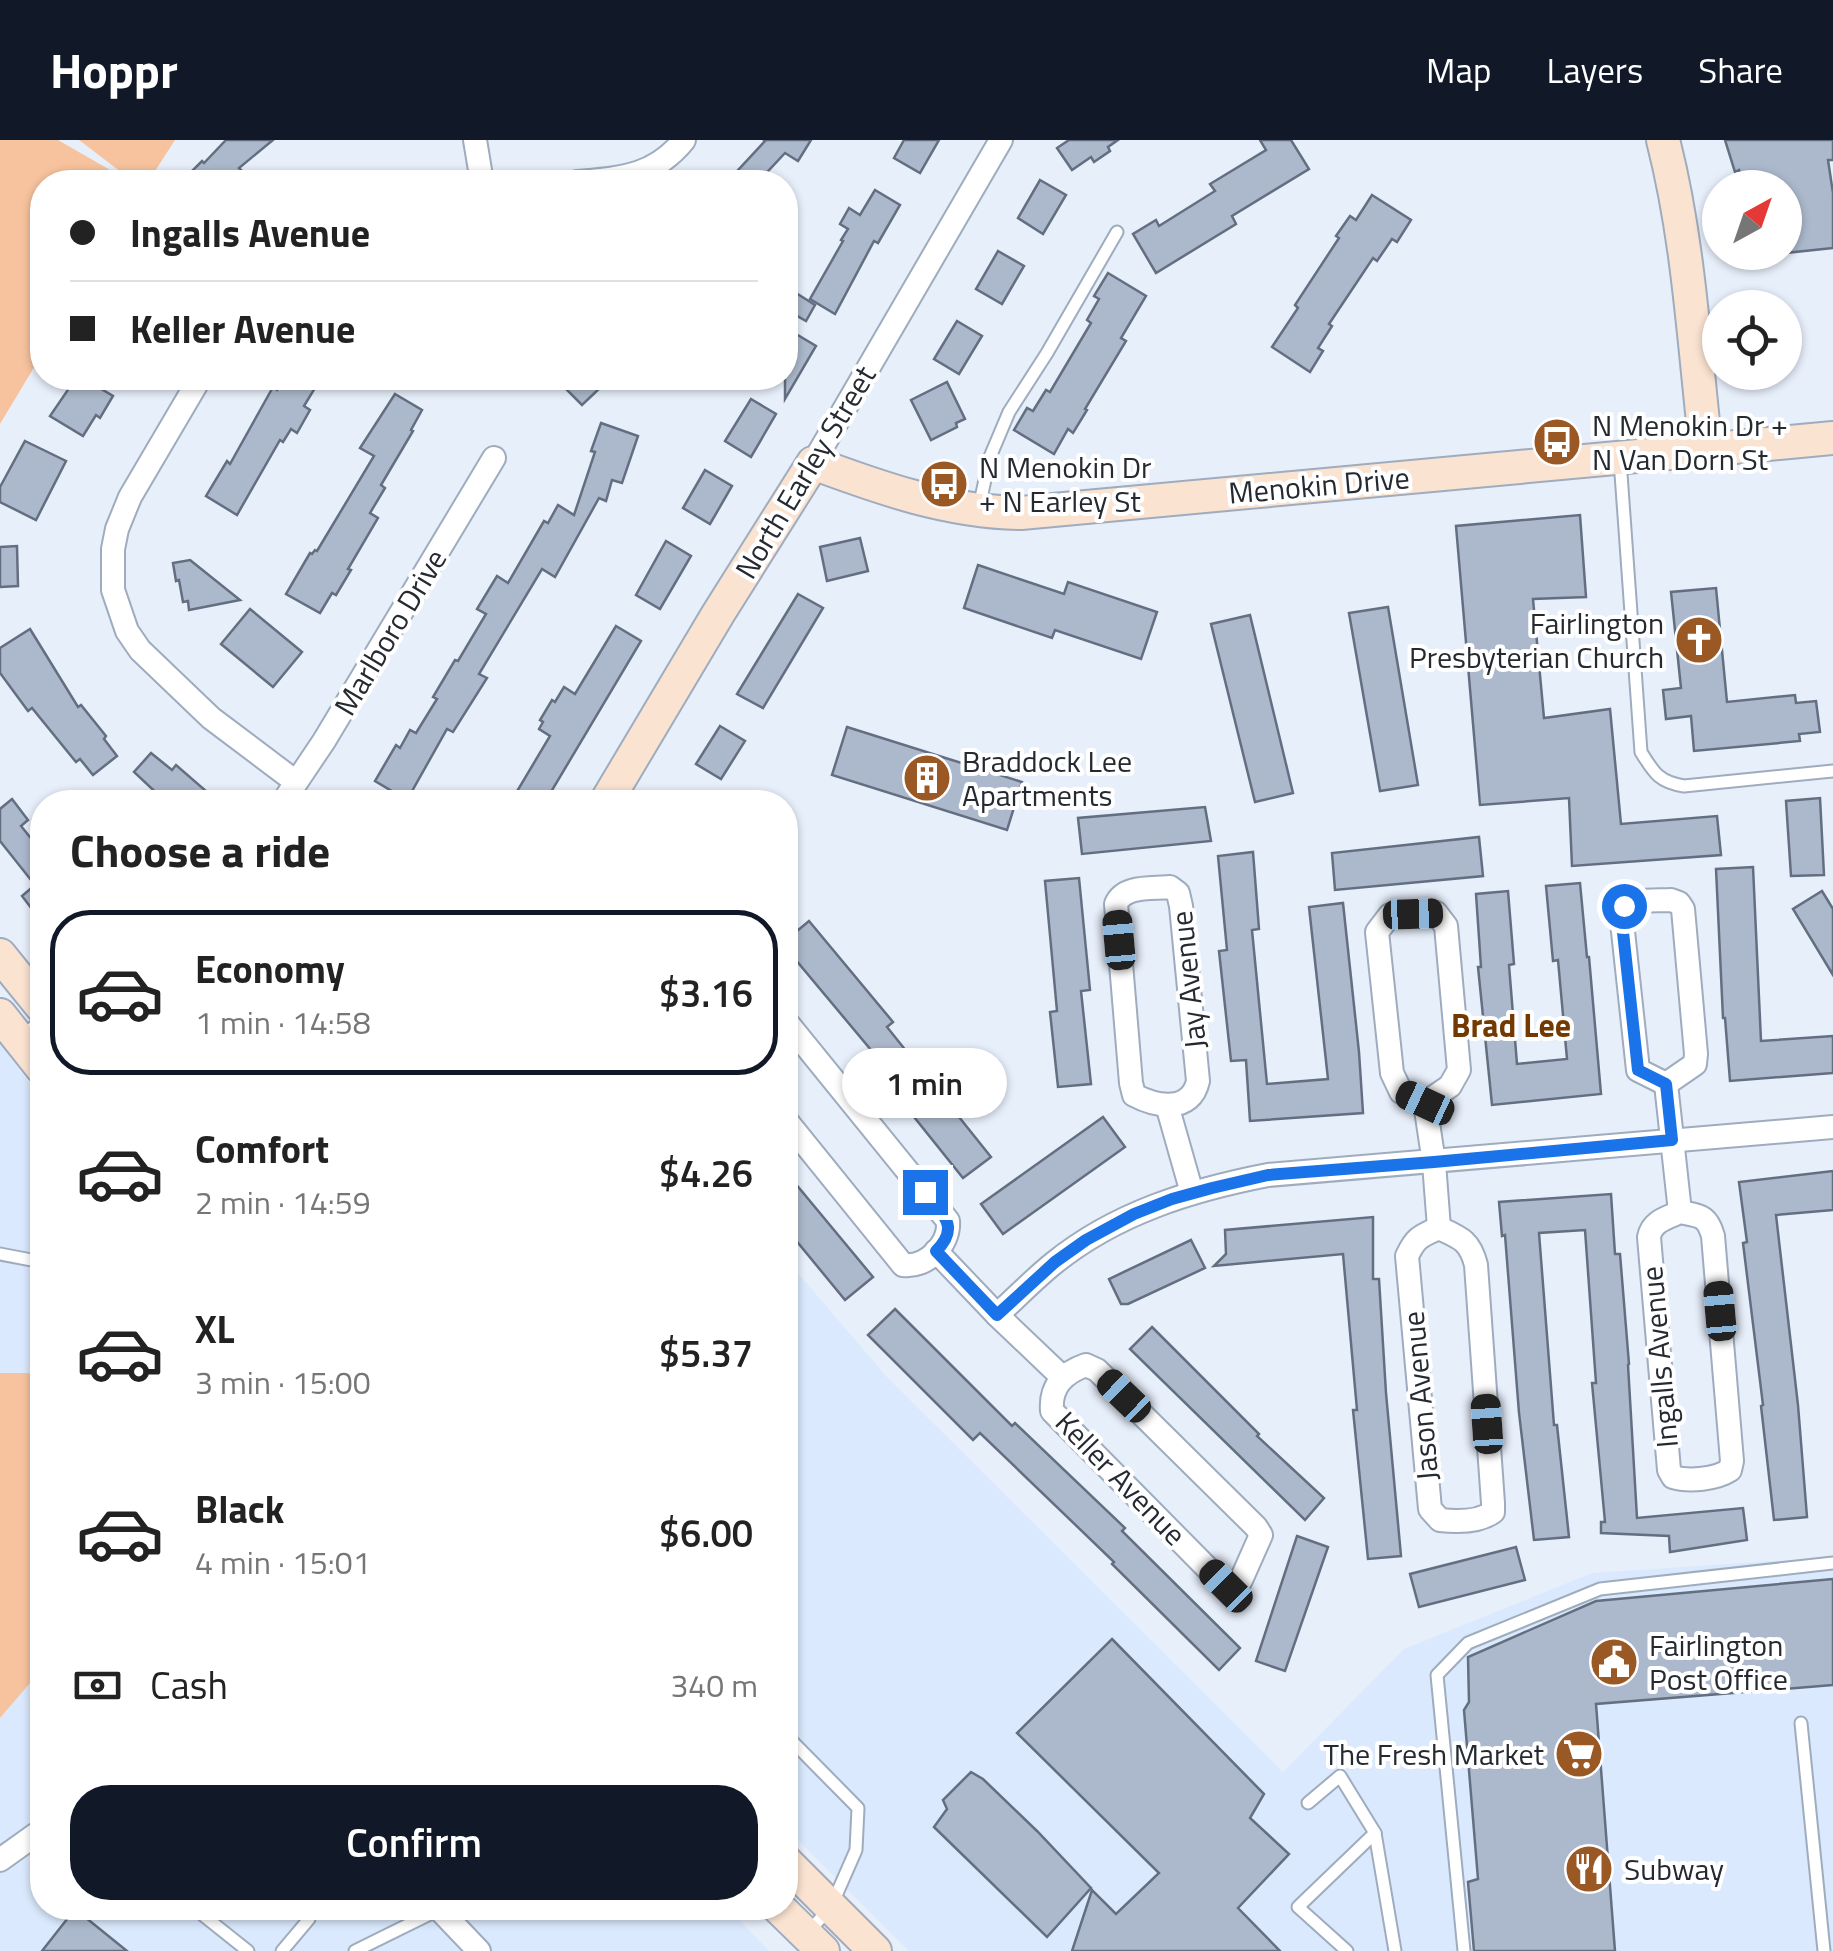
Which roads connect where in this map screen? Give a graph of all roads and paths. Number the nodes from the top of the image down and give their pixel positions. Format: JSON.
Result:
{"nodes":[{"id":1,"x":475,"y":140,"type":"edge"},
{"id":2,"x":684,"y":140,"type":"edge"},
{"id":3,"x":1002,"y":140,"type":"edge"},
{"id":4,"x":1663,"y":140,"type":"edge"},
{"id":5,"x":480,"y":170,"type":"edge"},
{"id":6,"x":645,"y":170,"type":"edge"},
{"id":7,"x":1117,"y":232,"type":"dead end"},
{"id":8,"x":193,"y":390,"type":"edge"},
{"id":9,"x":1833,"y":438,"type":"edge"},
{"id":10,"x":1706,"y":449,"type":"junction"},
{"id":11,"x":494,"y":458,"type":"dead end"},
{"id":12,"x":1619,"y":458,"type":"junction"},
{"id":13,"x":812,"y":463,"type":"junction"},
{"id":14,"x":978,"y":511,"type":"junction"},
{"id":15,"x":1833,"y":771,"type":"edge"},
{"id":16,"x":296,"y":782,"type":"junction"},
{"id":17,"x":291,"y":790,"type":"edge"},
{"id":18,"x":613,"y":790,"type":"edge"},
{"id":19,"x":0,"y":954,"type":"edge"},
{"id":20,"x":30,"y":992,"type":"edge"},
{"id":21,"x":0,"y":1015,"type":"edge"},
{"id":22,"x":798,"y":1036,"type":"edge"},
{"id":23,"x":30,"y":1041,"type":"edge"},
{"id":24,"x":1666,"y":1084,"type":"junction"},
{"id":25,"x":1425,"y":1103,"type":"junction"},
{"id":26,"x":1167,"y":1106,"type":"junction"},
{"id":27,"x":1833,"y":1127,"type":"edge"},
{"id":28,"x":798,"y":1134,"type":"edge"},
{"id":29,"x":1672,"y":1140,"type":"junction"},
{"id":30,"x":1434,"y":1162,"type":"junction"},
{"id":31,"x":1192,"y":1193,"type":"junction"},
{"id":32,"x":1680,"y":1212,"type":"junction"},
{"id":33,"x":1440,"y":1228,"type":"junction"},
{"id":34,"x":936,"y":1251,"type":"junction"},
{"id":35,"x":0,"y":1254,"type":"edge"},
{"id":36,"x":30,"y":1260,"type":"edge"},
{"id":37,"x":997,"y":1315,"type":"junction"},
{"id":38,"x":1062,"y":1377,"type":"junction"},
{"id":39,"x":1833,"y":1562,"type":"edge"},
{"id":40,"x":1801,"y":1722,"type":"dead end"},
{"id":41,"x":798,"y":1747,"type":"edge"},
{"id":42,"x":1308,"y":1803,"type":"dead end"},
{"id":43,"x":1375,"y":1832,"type":"junction"},
{"id":44,"x":30,"y":1839,"type":"edge"},
{"id":45,"x":0,"y":1860,"type":"edge"},
{"id":46,"x":798,"y":1875,"type":"edge"},
{"id":47,"x":831,"y":1907,"type":"junction"},
{"id":48,"x":209,"y":1920,"type":"edge"},
{"id":49,"x":308,"y":1920,"type":"edge"},
{"id":50,"x":416,"y":1920,"type":"edge"},
{"id":51,"x":450,"y":1920,"type":"edge"},
{"id":52,"x":791,"y":1920,"type":"edge"},
{"id":53,"x":814,"y":1942,"type":"edge"},
{"id":54,"x":248,"y":1951,"type":"edge"},
{"id":55,"x":282,"y":1951,"type":"edge"},
{"id":56,"x":355,"y":1951,"type":"edge"},
{"id":57,"x":479,"y":1951,"type":"edge"},
{"id":58,"x":875,"y":1951,"type":"edge"},
{"id":59,"x":1347,"y":1951,"type":"edge"},
{"id":60,"x":1395,"y":1951,"type":"edge"},
{"id":61,"x":1464,"y":1951,"type":"edge"},
{"id":62,"x":1824,"y":1951,"type":"edge"}],
"edges":[{"from":1,"to":5,"type":"street"},
{"from":2,"to":6,"type":"street"},
{"from":3,"to":13,"type":"street","name":"North Earley Street"},
{"from":4,"to":10,"type":"street"},
{"from":7,"to":14,"type":"lane"},
{"from":8,"to":16,"type":"street"},
{"from":9,"to":10,"type":"street","name":"Menokin Drive"},
{"from":10,"to":12,"type":"street","name":"Menokin Drive"},
{"from":11,"to":16,"type":"street","name":"Marlboro Drive"},
{"from":12,"to":14,"type":"street","name":"Menokin Drive"},
{"from":12,"to":15,"type":"lane"},
{"from":13,"to":14,"type":"street","name":"Menokin Drive"},
{"from":13,"to":18,"type":"street","name":"North Earley Street"},
{"from":16,"to":17,"type":"street","name":"Marlboro Drive"},
{"from":19,"to":20,"type":"street"},
{"from":21,"to":23,"type":"street"},
{"from":22,"to":34,"type":"street"},
{"from":24,"to":24,"type":"street"},
{"from":24,"to":29,"type":"street"},
{"from":25,"to":25,"type":"street"},
{"from":25,"to":30,"type":"street"},
{"from":26,"to":26,"type":"street","name":"Jay Avenue"},
{"from":26,"to":31,"type":"street"},
{"from":27,"to":29,"type":"street"},
{"from":28,"to":34,"type":"street"},
{"from":29,"to":30,"type":"street"},
{"from":29,"to":32,"type":"street"},
{"from":30,"to":31,"type":"street"},
{"from":30,"to":33,"type":"street"},
{"from":31,"to":37,"type":"street"},
{"from":32,"to":32,"type":"street","name":"Ingalls Avenue"},
{"from":33,"to":33,"type":"street","name":"Jason Avenue"},
{"from":34,"to":37,"type":"street","name":"Keller Avenue"},
{"from":35,"to":36,"type":"lane"},
{"from":37,"to":38,"type":"street","name":"Keller Avenue"},
{"from":38,"to":38,"type":"street","name":"Keller Avenue"},
{"from":39,"to":61,"type":"lane"},
{"from":40,"to":62,"type":"lane"},
{"from":41,"to":47,"type":"lane"},
{"from":42,"to":43,"type":"lane"},
{"from":43,"to":59,"type":"lane"},
{"from":43,"to":60,"type":"lane"},
{"from":44,"to":45,"type":"street"},
{"from":46,"to":47,"type":"street"},
{"from":47,"to":53,"type":"lane"},
{"from":47,"to":58,"type":"street"},
{"from":48,"to":54,"type":"lane"},
{"from":49,"to":55,"type":"lane"},
{"from":50,"to":56,"type":"lane"},
{"from":51,"to":57,"type":"street"},
{"from":52,"to":53,"type":"street"}]}
